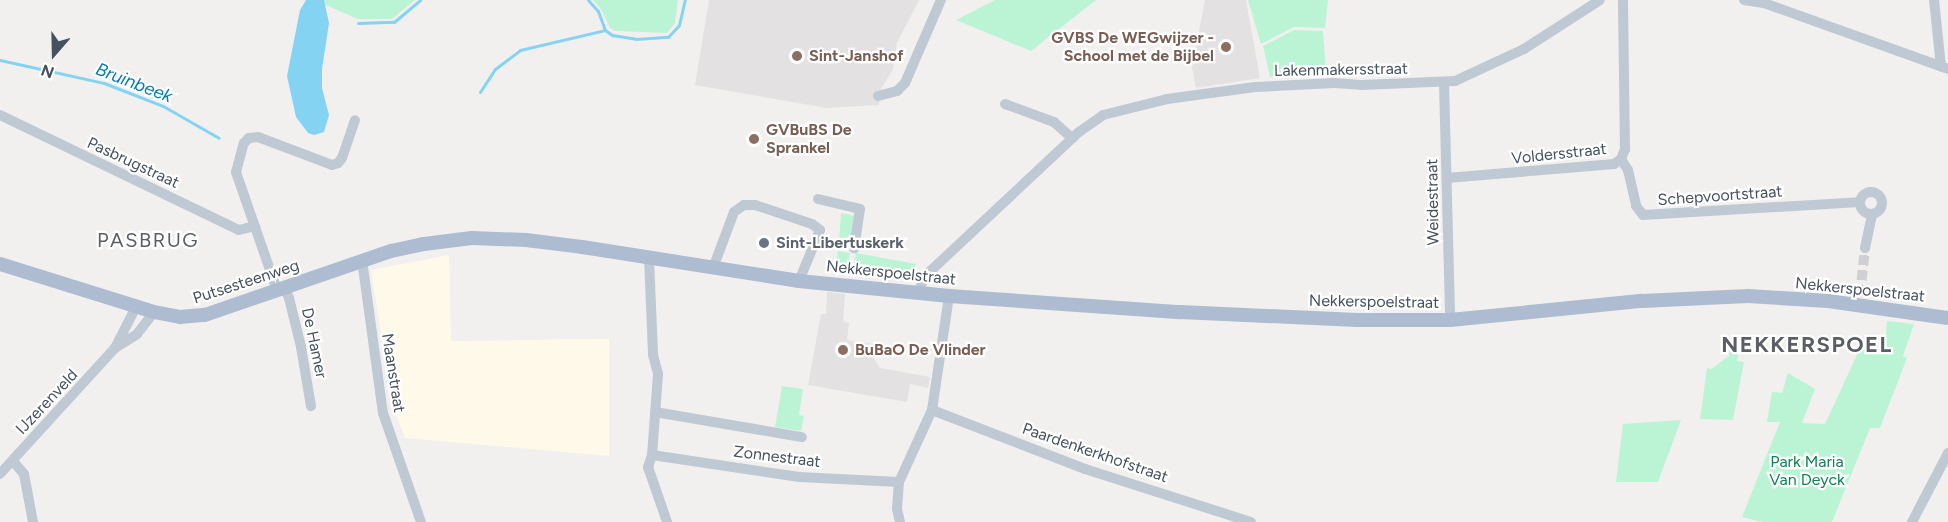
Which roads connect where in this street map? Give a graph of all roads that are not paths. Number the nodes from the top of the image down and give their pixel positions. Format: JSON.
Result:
{"nodes":[{"id":1,"x":941,"y":0,"type":"edge"},
{"id":2,"x":1600,"y":0,"type":"edge"},
{"id":3,"x":1623,"y":0,"type":"edge"},
{"id":4,"x":1744,"y":0,"type":"edge"},
{"id":5,"x":1934,"y":0,"type":"edge"},
{"id":6,"x":1944,"y":68,"type":"edge"},
{"id":7,"x":1444,"y":83,"type":"junction"},
{"id":8,"x":878,"y":96,"type":"dead end"},
{"id":9,"x":1005,"y":104,"type":"dead end"},
{"id":10,"x":0,"y":115,"type":"edge"},
{"id":11,"x":355,"y":120,"type":"dead end"},
{"id":12,"x":1072,"y":138,"type":"junction"},
{"id":13,"x":1621,"y":159,"type":"junction"},
{"id":14,"x":1447,"y":178,"type":"junction"},
{"id":15,"x":818,"y":199,"type":"dead end"},
{"id":16,"x":1860,"y":202,"type":"junction"},
{"id":17,"x":1872,"y":214,"type":"junction"},
{"id":18,"x":255,"y":226,"type":"junction"},
{"id":19,"x":1865,"y":248,"type":"tunnel mouth"},
{"id":20,"x":854,"y":249,"type":"dead end"},
{"id":21,"x":649,"y":258,"type":"junction"},
{"id":22,"x":362,"y":260,"type":"junction"},
{"id":23,"x":0,"y":264,"type":"edge"},
{"id":24,"x":713,"y":268,"type":"junction"},
{"id":25,"x":799,"y":281,"type":"junction"},
{"id":26,"x":281,"y":289,"type":"junction"},
{"id":27,"x":919,"y":292,"type":"junction"},
{"id":28,"x":949,"y":296,"type":"junction"},
{"id":29,"x":136,"y":307,"type":"junction"},
{"id":30,"x":153,"y":312,"type":"junction"},
{"id":31,"x":1948,"y":318,"type":"edge"},
{"id":32,"x":1450,"y":320,"type":"junction"},
{"id":33,"x":115,"y":348,"type":"junction"},
{"id":34,"x":311,"y":406,"type":"dead end"},
{"id":35,"x":932,"y":410,"type":"junction"},
{"id":36,"x":656,"y":412,"type":"junction"},
{"id":37,"x":802,"y":437,"type":"dead end"},
{"id":38,"x":1948,"y":453,"type":"edge"},
{"id":39,"x":652,"y":455,"type":"junction"},
{"id":40,"x":13,"y":461,"type":"junction"},
{"id":41,"x":0,"y":474,"type":"edge"},
{"id":42,"x":899,"y":482,"type":"junction"},
{"id":43,"x":33,"y":522,"type":"edge"},
{"id":44,"x":421,"y":522,"type":"edge"},
{"id":45,"x":667,"y":522,"type":"edge"},
{"id":46,"x":900,"y":522,"type":"edge"},
{"id":47,"x":1251,"y":522,"type":"edge"},
{"id":48,"x":1912,"y":522,"type":"edge"}],
"edges":[{"from":1,"to":8,"type":"street"},
{"from":2,"to":7,"type":"street","name":"Lakenmakersstraat"},
{"from":3,"to":13,"type":"street","name":"Voldersstraat"},
{"from":4,"to":6,"type":"street"},
{"from":5,"to":6,"type":"street"},
{"from":7,"to":12,"type":"street","name":"Lakenmakersstraat"},
{"from":7,"to":14,"type":"street","name":"Weidestraat"},
{"from":9,"to":12,"type":"street"},
{"from":10,"to":18,"type":"street","name":"Pasbrugstraat"},
{"from":11,"to":18,"type":"street","name":"De Hamer"},
{"from":12,"to":27,"type":"street","name":"Lakenmakersstraat"},
{"from":13,"to":14,"type":"street","name":"Voldersstraat"},
{"from":13,"to":16,"type":"street","name":"Schepvoortstraat"},
{"from":14,"to":32,"type":"street","name":"Weidestraat"},
{"from":15,"to":20,"type":"street"},
{"from":16,"to":17,"type":"street"},
{"from":16,"to":17,"type":"street","name":"Schepvoortstraat"},
{"from":17,"to":19,"type":"street","name":"Schepvoortstraat"},
{"from":18,"to":26,"type":"street","name":"De Hamer"},
{"from":21,"to":22,"type":"main road","name":"Nekkerspoelstraat"},
{"from":21,"to":24,"type":"main road","name":"Nekkerspoelstraat"},
{"from":21,"to":36,"type":"street"},
{"from":22,"to":26,"type":"main road","name":"Putsesteenweg"},
{"from":22,"to":44,"type":"street","name":"Maanstraat"},
{"from":23,"to":29,"type":"main road","name":"Putsesteenweg"},
{"from":24,"to":25,"type":"main road","name":"Nekkerspoelstraat"},
{"from":24,"to":25,"type":"street","name":"Nekkerspoelstraat"},
{"from":25,"to":27,"type":"main road","name":"Nekkerspoelstraat"},
{"from":26,"to":30,"type":"main road","name":"Putsesteenweg"},
{"from":26,"to":34,"type":"street","name":"De Hamer"},
{"from":27,"to":28,"type":"main road","name":"Nekkerspoelstraat"},
{"from":28,"to":32,"type":"main road","name":"Nekkerspoelstraat"},
{"from":28,"to":35,"type":"street"},
{"from":29,"to":30,"type":"main road","name":"Putsesteenweg"},
{"from":29,"to":33,"type":"street","name":"IJzerenveld"},
{"from":30,"to":33,"type":"street","name":"IJzerenveld"},
{"from":31,"to":32,"type":"main road","name":"Nekkerspoelstraat"},
{"from":33,"to":40,"type":"street","name":"IJzerenveld"},
{"from":35,"to":42,"type":"street"},
{"from":35,"to":47,"type":"street","name":"Paardenkerkhofstraat"},
{"from":36,"to":37,"type":"street"},
{"from":36,"to":39,"type":"street"},
{"from":38,"to":48,"type":"street"},
{"from":39,"to":42,"type":"street","name":"Zonnestraat"},
{"from":39,"to":45,"type":"street"},
{"from":40,"to":41,"type":"street","name":"IJzerenveld"},
{"from":40,"to":43,"type":"street"},
{"from":42,"to":46,"type":"street"}]}
